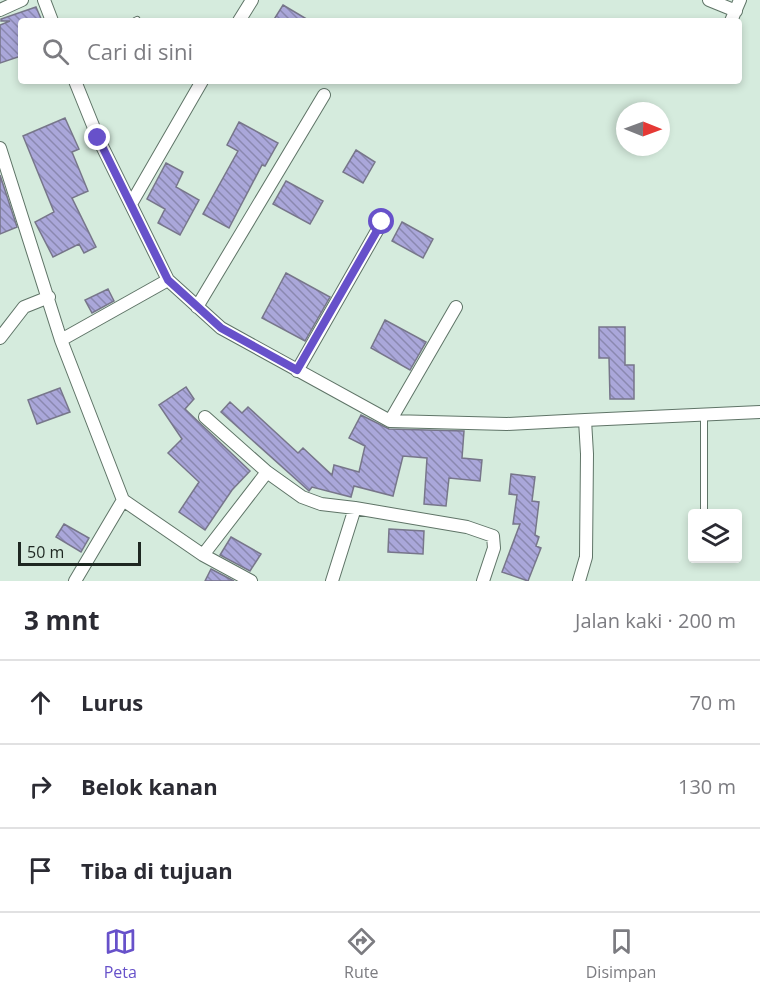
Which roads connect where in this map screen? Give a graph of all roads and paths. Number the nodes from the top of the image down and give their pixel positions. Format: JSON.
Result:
{"nodes":[{"id":1,"x":22,"y":0,"type":"edge"},
{"id":2,"x":44,"y":0,"type":"edge"},
{"id":3,"x":252,"y":0,"type":"edge"},
{"id":4,"x":709,"y":0,"type":"edge"},
{"id":5,"x":0,"y":10,"type":"edge"},
{"id":6,"x":736,"y":11,"type":"edge"},
{"id":7,"x":51,"y":18,"type":"edge"},
{"id":8,"x":241,"y":18,"type":"edge"},
{"id":9,"x":76,"y":84,"type":"edge"},
{"id":10,"x":200,"y":84,"type":"edge"},
{"id":11,"x":324,"y":95,"type":"dead end"},
{"id":12,"x":0,"y":148,"type":"edge"},
{"id":13,"x":131,"y":204,"type":"junction"},
{"id":14,"x":382,"y":222,"type":"dead end"},
{"id":15,"x":168,"y":280,"type":"junction"},
{"id":16,"x":49,"y":297,"type":"junction"},
{"id":17,"x":197,"y":307,"type":"junction"},
{"id":18,"x":456,"y":307,"type":"dead end"},
{"id":19,"x":0,"y":338,"type":"edge"},
{"id":20,"x":61,"y":340,"type":"junction"},
{"id":21,"x":297,"y":370,"type":"junction"},
{"id":22,"x":760,"y":412,"type":"edge"},
{"id":23,"x":704,"y":415,"type":"junction"},
{"id":24,"x":205,"y":417,"type":"dead end"},
{"id":25,"x":585,"y":420,"type":"junction"},
{"id":26,"x":390,"y":421,"type":"junction"},
{"id":27,"x":267,"y":472,"type":"junction"},
{"id":28,"x":123,"y":500,"type":"junction"},
{"id":29,"x":355,"y":508,"type":"junction"},
{"id":30,"x":704,"y":509,"type":"edge"},
{"id":31,"x":203,"y":555,"type":"junction"},
{"id":32,"x":76,"y":581,"type":"edge"},
{"id":33,"x":251,"y":581,"type":"edge"},
{"id":34,"x":332,"y":581,"type":"edge"},
{"id":35,"x":483,"y":581,"type":"edge"},
{"id":36,"x":579,"y":581,"type":"edge"}],
"edges":[{"from":1,"to":5,"type":"street"},
{"from":2,"to":7,"type":"street"},
{"from":3,"to":8,"type":"street"},
{"from":4,"to":6,"type":"street"},
{"from":9,"to":13,"type":"street"},
{"from":10,"to":13,"type":"street"},
{"from":11,"to":17,"type":"street"},
{"from":12,"to":16,"type":"street"},
{"from":13,"to":15,"type":"street"},
{"from":14,"to":21,"type":"street"},
{"from":15,"to":17,"type":"street"},
{"from":15,"to":20,"type":"street"},
{"from":16,"to":19,"type":"street"},
{"from":16,"to":20,"type":"street"},
{"from":17,"to":21,"type":"street"},
{"from":18,"to":26,"type":"street"},
{"from":20,"to":28,"type":"street"},
{"from":21,"to":26,"type":"street"},
{"from":22,"to":23,"type":"street"},
{"from":23,"to":25,"type":"street"},
{"from":23,"to":30,"type":"lane"},
{"from":24,"to":27,"type":"street"},
{"from":25,"to":26,"type":"street"},
{"from":25,"to":36,"type":"street"},
{"from":27,"to":29,"type":"street"},
{"from":27,"to":31,"type":"street"},
{"from":28,"to":31,"type":"street"},
{"from":28,"to":32,"type":"street"},
{"from":29,"to":34,"type":"street"},
{"from":29,"to":35,"type":"street"},
{"from":31,"to":33,"type":"street"}]}
